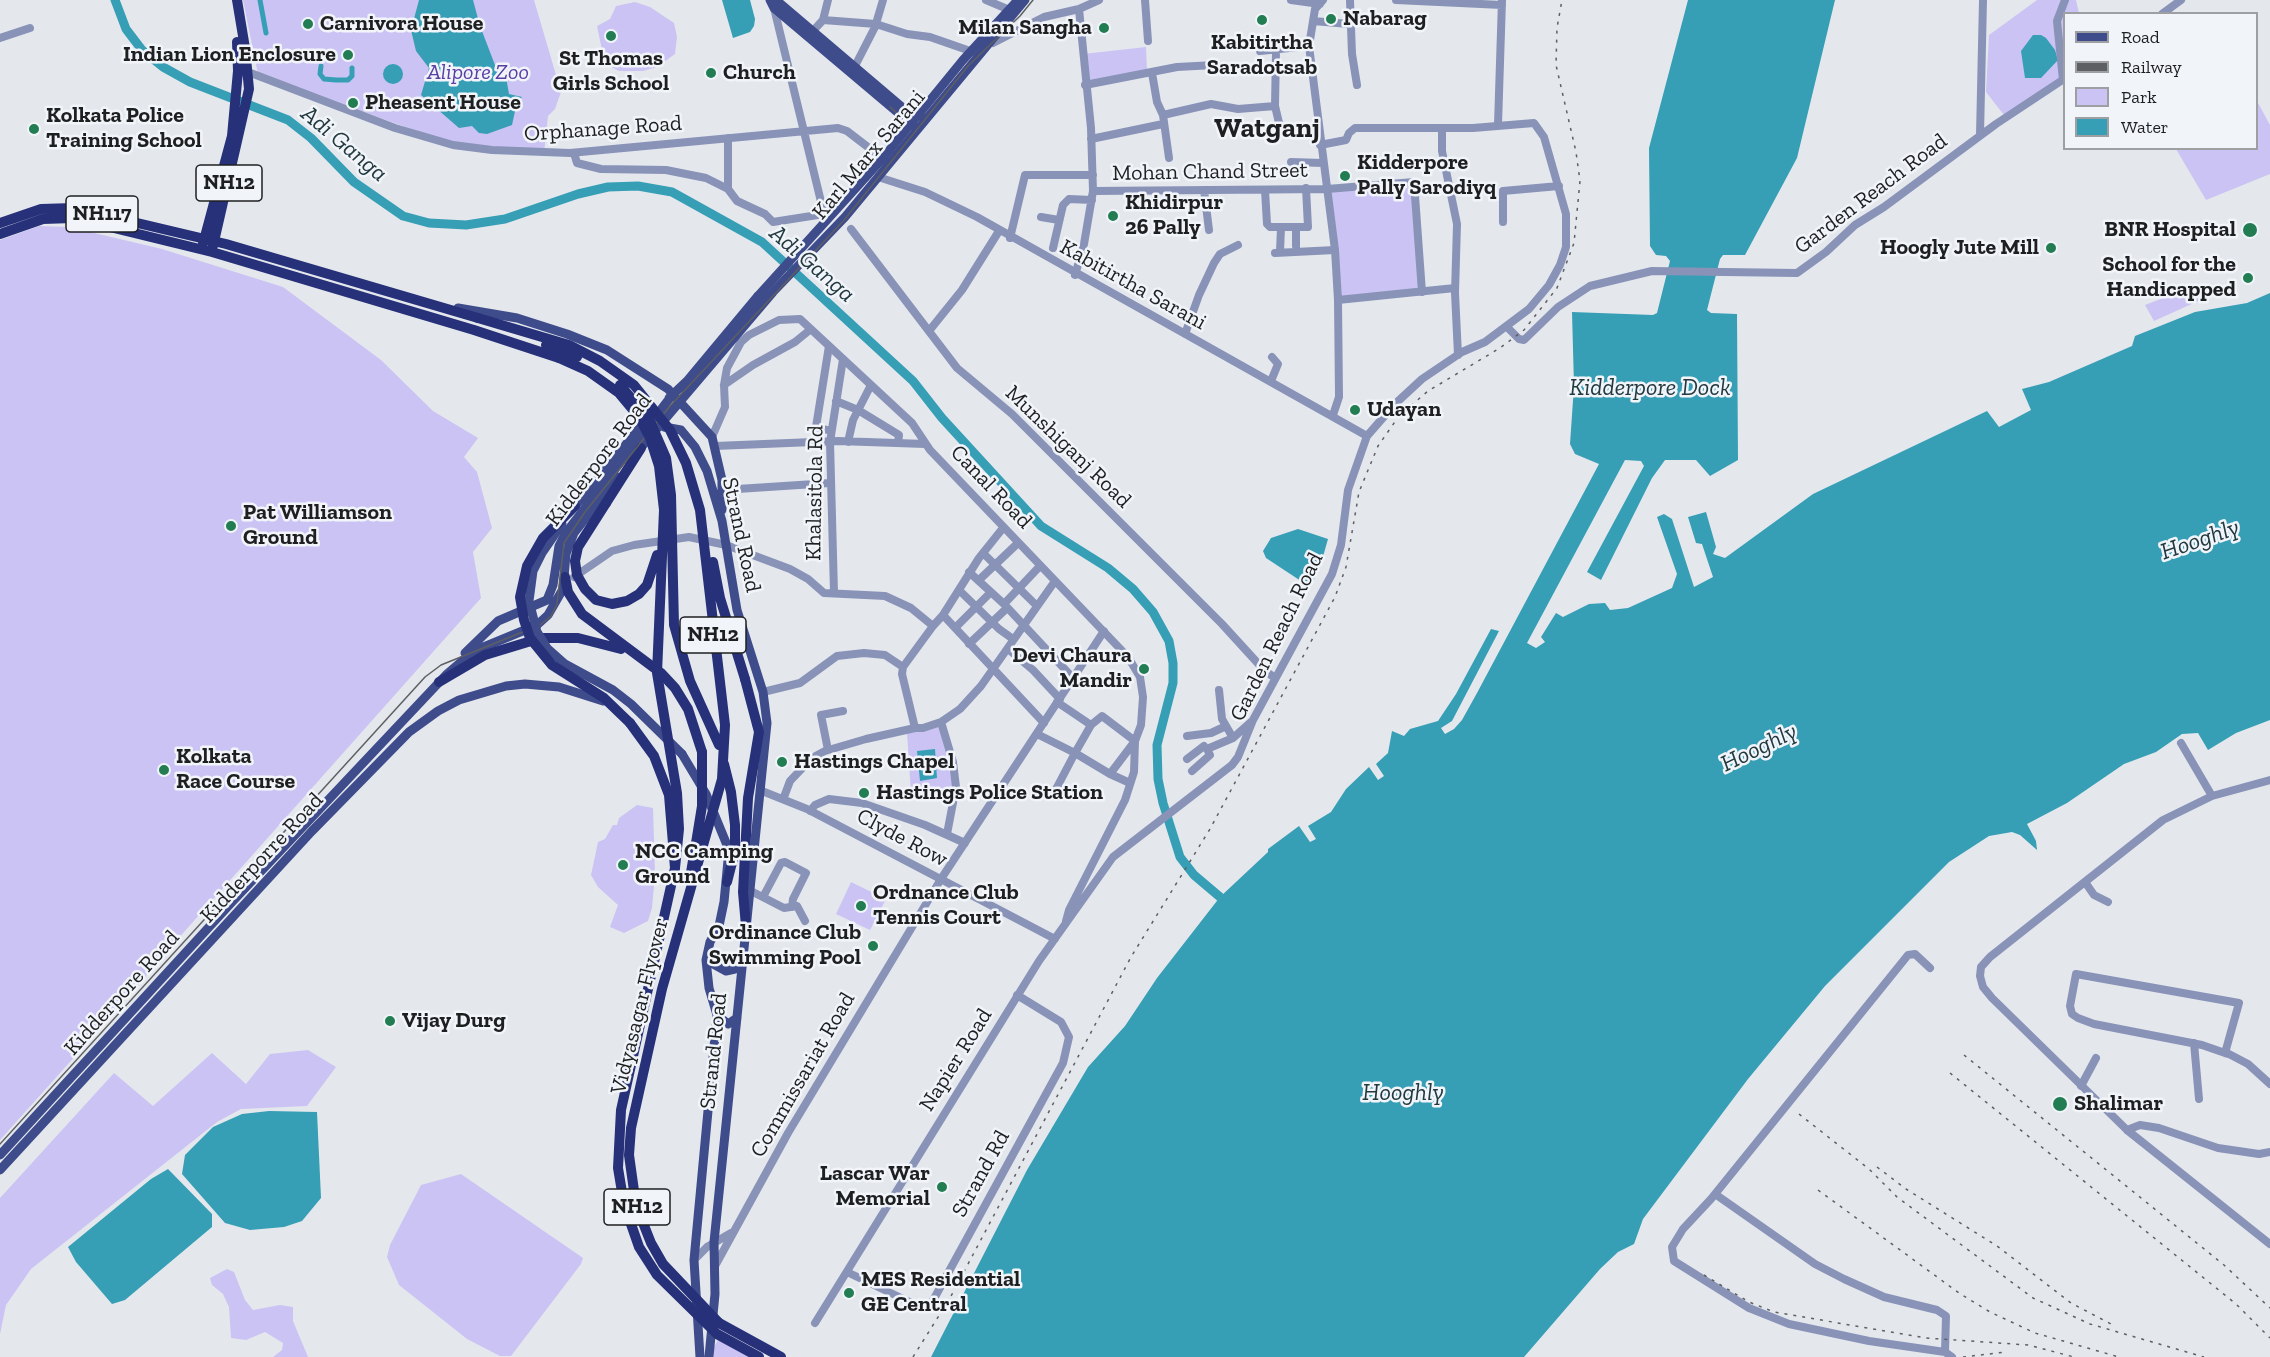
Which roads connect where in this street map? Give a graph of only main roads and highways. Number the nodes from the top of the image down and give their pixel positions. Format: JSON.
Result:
{"nodes":[{"id":1,"x":230,"y":0,"type":"edge"},
{"id":2,"x":237,"y":0,"type":"edge"},
{"id":3,"x":1018,"y":0,"type":"edge"},
{"id":4,"x":1025,"y":0,"type":"edge"},
{"id":5,"x":774,"y":3,"type":"edge"},
{"id":6,"x":927,"y":117,"type":"junction"},
{"id":7,"x":237,"y":125,"type":"junction"},
{"id":8,"x":917,"y":129,"type":"junction"},
{"id":9,"x":0,"y":223,"type":"edge"},
{"id":10,"x":0,"y":234,"type":"edge"},
{"id":11,"x":208,"y":246,"type":"junction"},
{"id":12,"x":773,"y":292,"type":"junction"},
{"id":13,"x":758,"y":296,"type":"junction"},
{"id":14,"x":423,"y":302,"type":"junction"},
{"id":15,"x":474,"y":330,"type":"junction"},
{"id":16,"x":673,"y":394,"type":"junction"},
{"id":17,"x":680,"y":402,"type":"junction"},
{"id":18,"x":669,"y":414,"type":"joint"},
{"id":19,"x":657,"y":428,"type":"junction"},
{"id":20,"x":703,"y":428,"type":"junction"},
{"id":21,"x":690,"y":441,"type":"junction"},
{"id":22,"x":641,"y":448,"type":"junction"},
{"id":23,"x":575,"y":506,"type":"junction"},
{"id":24,"x":722,"y":521,"type":"junction"},
{"id":25,"x":663,"y":528,"type":"junction"},
{"id":26,"x":704,"y":530,"type":"junction"},
{"id":27,"x":565,"y":577,"type":"junction"},
{"id":28,"x":554,"y":597,"type":"junction"},
{"id":29,"x":640,"y":657,"type":"junction"},
{"id":30,"x":442,"y":679,"type":"junction"},
{"id":31,"x":609,"y":704,"type":"junction"},
{"id":32,"x":675,"y":868,"type":"junction"},
{"id":33,"x":727,"y":882,"type":"junction"},
{"id":34,"x":683,"y":917,"type":"junction"},
{"id":35,"x":746,"y":926,"type":"junction"},
{"id":36,"x":744,"y":958,"type":"junction"},
{"id":37,"x":706,"y":960,"type":"junction"},
{"id":38,"x":717,"y":1015,"type":"junction"},
{"id":39,"x":737,"y":1018,"type":"junction"},
{"id":40,"x":713,"y":1059,"type":"junction"},
{"id":41,"x":732,"y":1063,"type":"junction"},
{"id":42,"x":0,"y":1155,"type":"edge"},
{"id":43,"x":0,"y":1170,"type":"edge"},
{"id":44,"x":698,"y":1196,"type":"junction"},
{"id":45,"x":718,"y":1203,"type":"junction"},
{"id":46,"x":700,"y":1357,"type":"edge"},
{"id":47,"x":709,"y":1357,"type":"edge"},
{"id":48,"x":759,"y":1357,"type":"edge"},
{"id":49,"x":781,"y":1357,"type":"edge"}],
"edges":[{"from":1,"to":7,"type":"highway","number":"NH12"},
{"from":2,"to":7,"type":"highway","number":"NH12"},
{"from":3,"to":13,"type":"main road","bridge":true},
{"from":4,"to":6,"type":"main road","name":"Karl Marx Sarani"},
{"from":5,"to":6,"type":"main road"},
{"from":5,"to":8,"type":"main road"},
{"from":6,"to":8,"type":"main road","name":"Karl Marx Sarani"},
{"from":7,"to":11,"type":"highway","number":"NH12"},
{"from":8,"to":12,"type":"main road","name":"Karl Marx Sarani"},
{"from":9,"to":11,"type":"highway","number":"NH117"},
{"from":10,"to":11,"type":"highway"},
{"from":11,"to":14,"type":"highway","number":"NH12"},
{"from":11,"to":15,"type":"highway","name":"Vidyasagar Flyover","number":"NH12"},
{"from":12,"to":13,"type":"main road"},
{"from":12,"to":17,"type":"main road","name":"Karl Marx Sarani"},
{"from":13,"to":16,"type":"main road"},
{"from":14,"to":16,"type":"main road"},
{"from":14,"to":26,"type":"highway","name":"Vidyasagar Flyover","number":"NH12","bridge":true},
{"from":15,"to":25,"type":"highway","name":"Vidyasagar Flyover","number":"NH12","bridge":true},
{"from":15,"to":33,"type":"highway","bridge":true},
{"from":16,"to":17,"type":"main road"},
{"from":16,"to":23,"type":"main road","name":"Strand Road"},
{"from":16,"to":28,"type":"main road","name":"Kidderpore Road"},
{"from":17,"to":18,"type":"main road","name":"Karl Marx Sarani"},
{"from":17,"to":20,"type":"main road"},
{"from":18,"to":19,"type":"main road","name":"Kidderpore Road"},
{"from":19,"to":21,"type":"main road"},
{"from":19,"to":22,"type":"main road","name":"Kidderpore Road"},
{"from":20,"to":21,"type":"main road"},
{"from":20,"to":24,"type":"main road"},
{"from":21,"to":24,"type":"main road","name":"Strand Road"},
{"from":22,"to":25,"type":"highway","bridge":true},
{"from":22,"to":27,"type":"main road","name":"Kidderpore Road"},
{"from":23,"to":31,"type":"highway","bridge":true},
{"from":23,"to":33,"type":"main road","name":"Strand Road","bridge":true},
{"from":24,"to":35,"type":"main road","name":"Strand Road"},
{"from":25,"to":32,"type":"highway","name":"Vidyasagar Flyover","number":"NH12","bridge":true},
{"from":26,"to":34,"type":"highway","name":"Vidyasagar Flyover","number":"NH12","bridge":true},
{"from":26,"to":35,"type":"highway","bridge":true},
{"from":27,"to":28,"type":"main road","name":"Kidderpore Road"},
{"from":27,"to":29,"type":"highway"},
{"from":28,"to":30,"type":"main road","name":"Kidderpore Road"},
{"from":28,"to":30,"type":"main road","name":"Kidderpore Road"},
{"from":29,"to":30,"type":"highway"},
{"from":29,"to":34,"type":"highway","bridge":true},
{"from":30,"to":42,"type":"main road","name":"Kidderpore Road"},
{"from":31,"to":32,"type":"highway","bridge":true},
{"from":31,"to":43,"type":"main road","name":"Kidderporre Road"},
{"from":32,"to":48,"type":"highway","name":"Vidyasagar Flyover","number":"NH12","bridge":true},
{"from":33,"to":37,"type":"main road","name":"Strand Road"},
{"from":34,"to":49,"type":"highway","name":"Vidyasagar Flyover","number":"NH12","bridge":true},
{"from":35,"to":36,"type":"main road","name":"Strand Road"},
{"from":36,"to":37,"type":"main road"},
{"from":36,"to":39,"type":"main road","name":"Strand Road"},
{"from":37,"to":38,"type":"main road","name":"Strand Road"},
{"from":38,"to":39,"type":"main road"},
{"from":38,"to":40,"type":"main road","name":"Strand Road"},
{"from":39,"to":41,"type":"main road","name":"Strand Road"},
{"from":40,"to":41,"type":"main road"},
{"from":40,"to":44,"type":"main road","name":"Strand Road"},
{"from":41,"to":45,"type":"main road","name":"Strand Road"},
{"from":44,"to":45,"type":"main road"},
{"from":44,"to":46,"type":"main road","name":"Strand Road"},
{"from":45,"to":47,"type":"main road","name":"Strand Road"}]}
